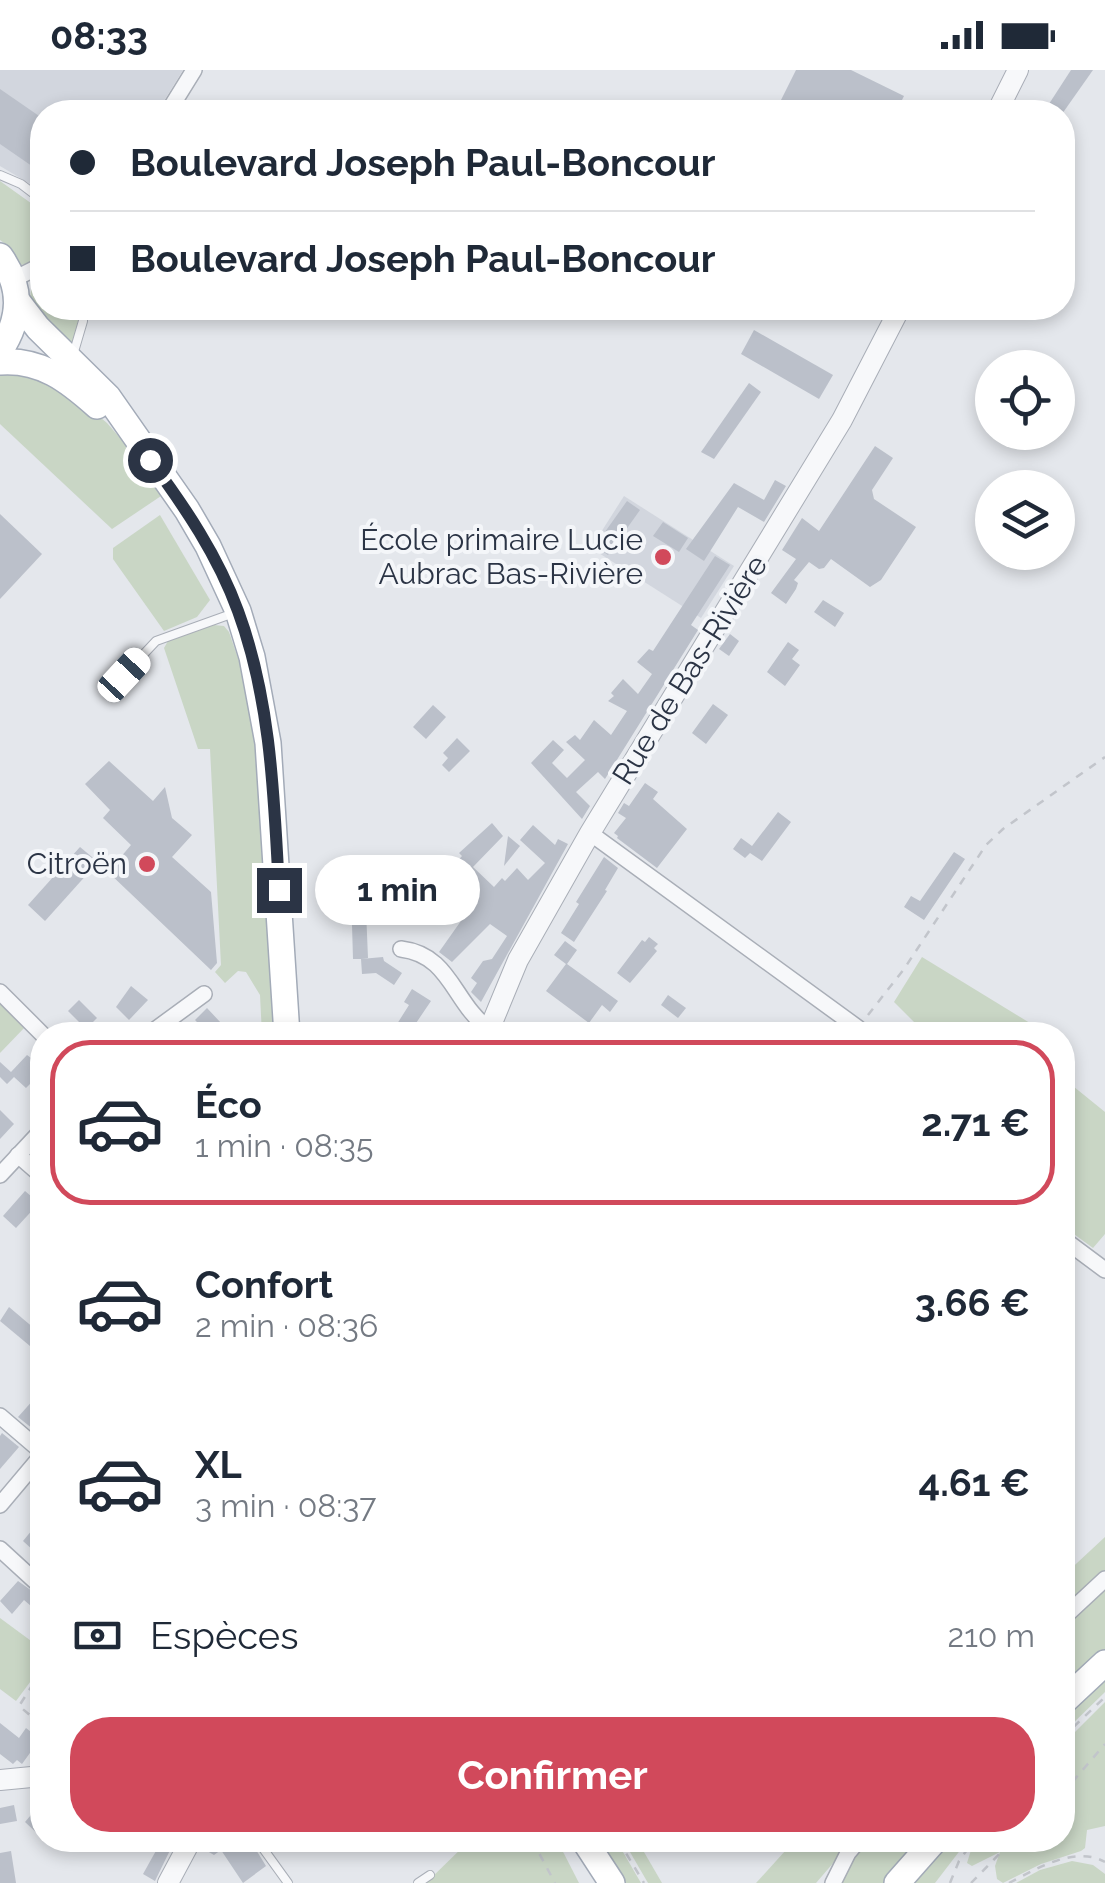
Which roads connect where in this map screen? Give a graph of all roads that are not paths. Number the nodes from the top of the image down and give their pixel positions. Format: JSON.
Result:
{"nodes":[{"id":1,"x":194,"y":70,"type":"edge"},
{"id":2,"x":1018,"y":70,"type":"edge"},
{"id":3,"x":175,"y":100,"type":"edge"},
{"id":4,"x":1003,"y":100,"type":"edge"},
{"id":5,"x":0,"y":175,"type":"edge"},
{"id":6,"x":30,"y":191,"type":"edge"},
{"id":7,"x":0,"y":256,"type":"edge"},
{"id":8,"x":30,"y":277,"type":"edge"},
{"id":9,"x":16,"y":290,"type":"junction"},
{"id":10,"x":30,"y":314,"type":"edge"},
{"id":11,"x":33,"y":320,"type":"edge"},
{"id":12,"x":83,"y":320,"type":"edge"},
{"id":13,"x":894,"y":320,"type":"edge"},
{"id":14,"x":0,"y":351,"type":"edge"},
{"id":15,"x":72,"y":359,"type":"junction"},
{"id":16,"x":0,"y":362,"type":"edge"},
{"id":17,"x":134,"y":438,"type":"junction"},
{"id":18,"x":238,"y":611,"type":"junction"},
{"id":19,"x":124,"y":675,"type":"dead end"},
{"id":20,"x":590,"y":833,"type":"junction"},
{"id":21,"x":401,"y":949,"type":"dead end"},
{"id":22,"x":0,"y":992,"type":"edge"},
{"id":23,"x":204,"y":994,"type":"dead end"},
{"id":24,"x":30,"y":1022,"type":"edge"},
{"id":25,"x":166,"y":1022,"type":"edge"},
{"id":26,"x":286,"y":1022,"type":"edge"},
{"id":27,"x":478,"y":1022,"type":"edge"},
{"id":28,"x":492,"y":1022,"type":"edge"},
{"id":29,"x":844,"y":1022,"type":"edge"},
{"id":30,"x":30,"y":1142,"type":"edge"},
{"id":31,"x":18,"y":1155,"type":"junction"},
{"id":32,"x":30,"y":1166,"type":"edge"},
{"id":33,"x":0,"y":1174,"type":"edge"},
{"id":34,"x":1075,"y":1246,"type":"edge"},
{"id":35,"x":1103,"y":1263,"type":"edge"},
{"id":36,"x":0,"y":1416,"type":"edge"},
{"id":37,"x":30,"y":1443,"type":"edge"},
{"id":38,"x":30,"y":1469,"type":"edge"},
{"id":39,"x":0,"y":1505,"type":"edge"},
{"id":40,"x":0,"y":1549,"type":"edge"},
{"id":41,"x":30,"y":1576,"type":"edge"},
{"id":42,"x":1105,"y":1579,"type":"edge"},
{"id":43,"x":1075,"y":1607,"type":"edge"},
{"id":44,"x":1105,"y":1662,"type":"edge"},
{"id":45,"x":1075,"y":1691,"type":"edge"},
{"id":46,"x":30,"y":1777,"type":"edge"},
{"id":47,"x":0,"y":1780,"type":"edge"},
{"id":48,"x":185,"y":1852,"type":"edge"},
{"id":49,"x":265,"y":1852,"type":"edge"},
{"id":50,"x":577,"y":1852,"type":"edge"},
{"id":51,"x":592,"y":1852,"type":"edge"},
{"id":52,"x":849,"y":1852,"type":"edge"},
{"id":53,"x":924,"y":1852,"type":"edge"},
{"id":54,"x":430,"y":1875,"type":"dead end"},
{"id":55,"x":168,"y":1883,"type":"edge"},
{"id":56,"x":288,"y":1883,"type":"edge"},
{"id":57,"x":418,"y":1883,"type":"edge"},
{"id":58,"x":592,"y":1883,"type":"edge"},
{"id":59,"x":612,"y":1883,"type":"edge"},
{"id":60,"x":833,"y":1883,"type":"edge"},
{"id":61,"x":897,"y":1883,"type":"edge"}],
"edges":[{"from":1,"to":3,"type":"street"},
{"from":2,"to":4,"type":"street"},
{"from":5,"to":6,"type":"lane"},
{"from":7,"to":9,"type":"main road"},
{"from":8,"to":9,"type":"street"},
{"from":9,"to":10,"type":"main road"},
{"from":9,"to":14,"type":"main road"},
{"from":11,"to":15,"type":"main road"},
{"from":12,"to":15,"type":"lane"},
{"from":13,"to":20,"type":"street","name":"Rue de Bas-Rivière"},
{"from":15,"to":17,"type":"main road"},
{"from":16,"to":17,"type":"main road"},
{"from":17,"to":18,"type":"main road"},
{"from":18,"to":19,"type":"lane"},
{"from":18,"to":26,"type":"main road"},
{"from":20,"to":28,"type":"street","name":"Rue de Bas-Rivière"},
{"from":20,"to":29,"type":"street"},
{"from":21,"to":27,"type":"street"},
{"from":22,"to":24,"type":"street"},
{"from":23,"to":25,"type":"street"},
{"from":30,"to":31,"type":"street"},
{"from":31,"to":32,"type":"street"},
{"from":31,"to":33,"type":"street"},
{"from":34,"to":35,"type":"street"},
{"from":36,"to":37,"type":"street"},
{"from":38,"to":39,"type":"street"},
{"from":40,"to":41,"type":"street"},
{"from":42,"to":43,"type":"street"},
{"from":44,"to":45,"type":"main road"},
{"from":46,"to":47,"type":"street"},
{"from":48,"to":55,"type":"street"},
{"from":49,"to":56,"type":"lane"},
{"from":50,"to":58,"type":"main road"},
{"from":51,"to":59,"type":"main road"},
{"from":52,"to":60,"type":"street"},
{"from":53,"to":61,"type":"main road"},
{"from":54,"to":57,"type":"lane"}]}
